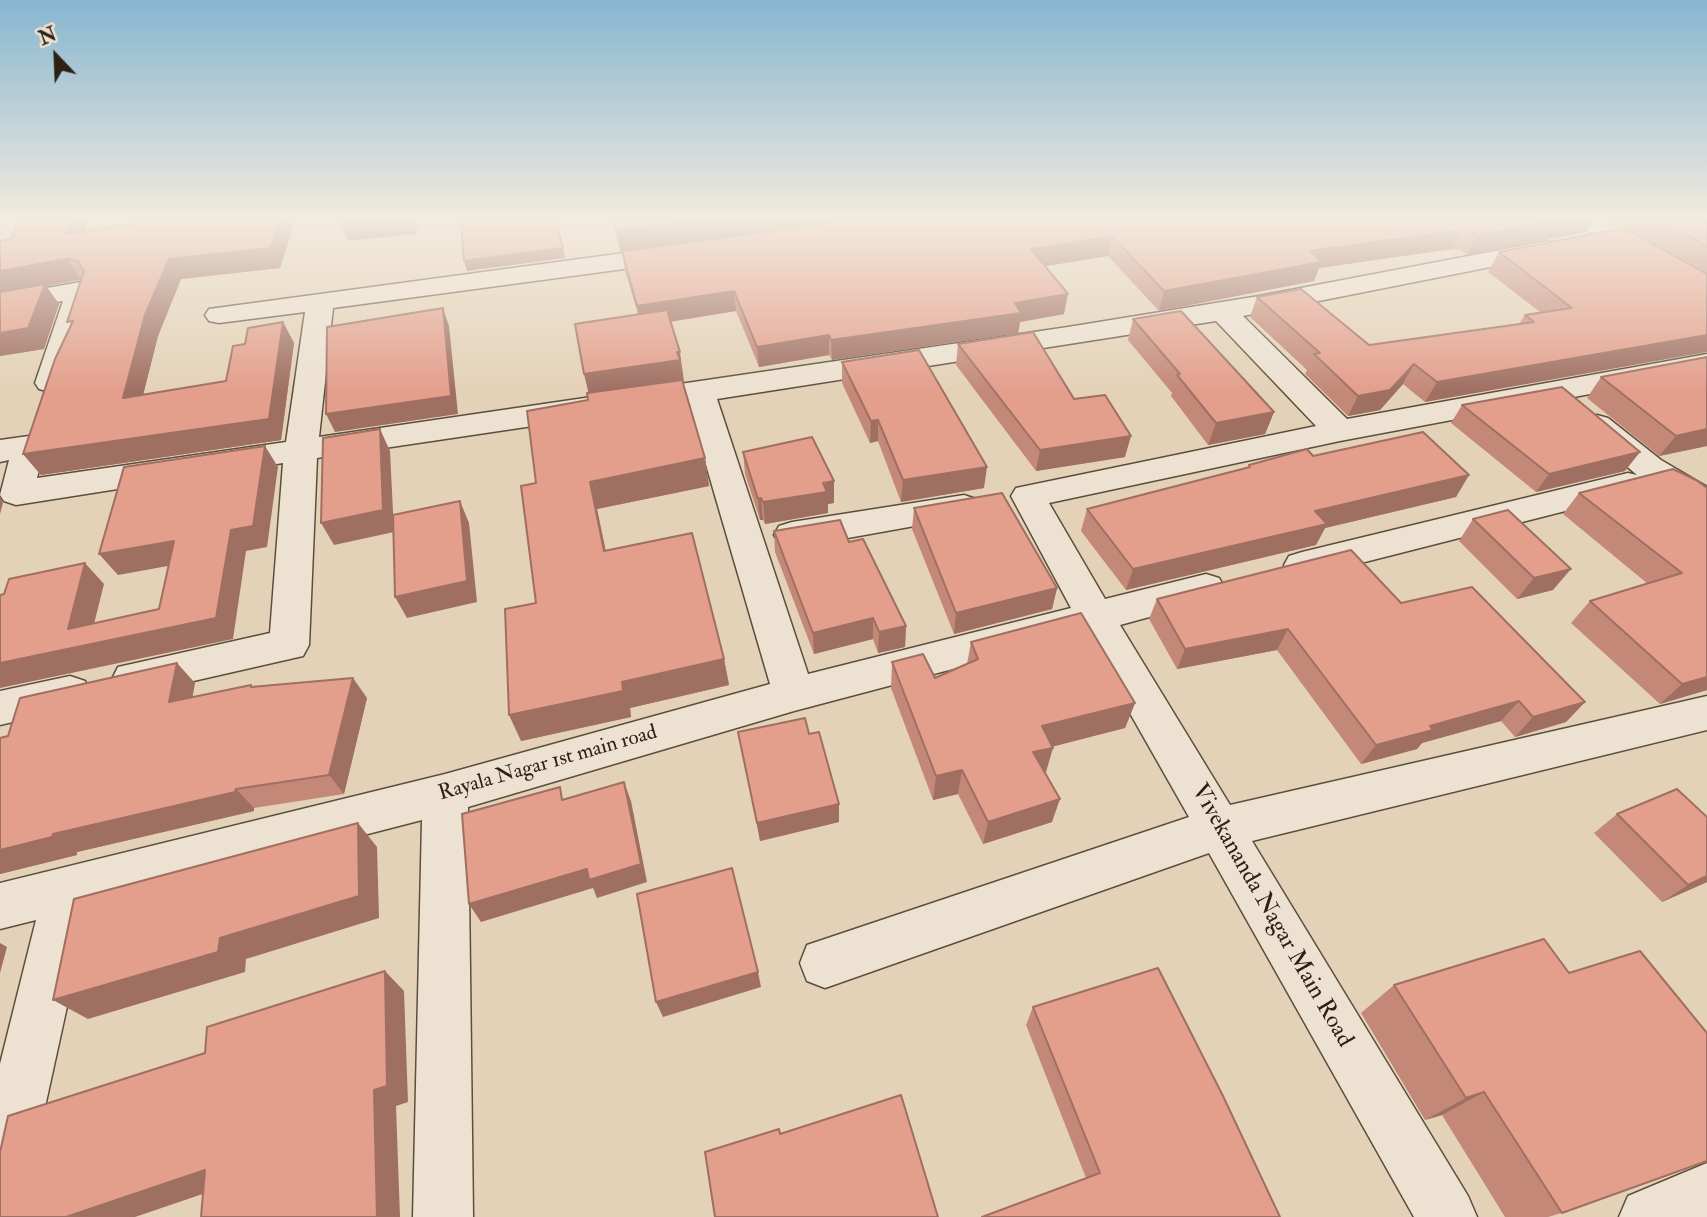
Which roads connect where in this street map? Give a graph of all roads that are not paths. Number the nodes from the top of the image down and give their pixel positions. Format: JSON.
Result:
{"nodes":[{"id":1,"x":501,"y":278,"type":"edge"},
{"id":2,"x":1368,"y":278,"type":"edge"},
{"id":3,"x":1690,"y":278,"type":"edge"},
{"id":4,"x":1707,"y":287,"type":"edge"},
{"id":5,"x":320,"y":302,"type":"junction"},
{"id":6,"x":0,"y":304,"type":"edge"},
{"id":7,"x":1222,"y":311,"type":"junction"},
{"id":8,"x":219,"y":315,"type":"dead end"},
{"id":9,"x":1707,"y":363,"type":"edge"},
{"id":10,"x":1555,"y":390,"type":"junction"},
{"id":11,"x":700,"y":393,"type":"junction"},
{"id":12,"x":1340,"y":431,"type":"junction"},
{"id":13,"x":27,"y":432,"type":"edge"},
{"id":14,"x":302,"y":449,"type":"junction"},
{"id":15,"x":1660,"y":477,"type":"junction"},
{"id":16,"x":1028,"y":496,"type":"junction"},
{"id":17,"x":1707,"y":501,"type":"edge"},
{"id":18,"x":747,"y":542,"type":"junction"},
{"id":19,"x":1095,"y":616,"type":"junction"},
{"id":20,"x":794,"y":694,"type":"junction"},
{"id":21,"x":0,"y":708,"type":"edge"},
{"id":22,"x":1707,"y":713,"type":"edge"},
{"id":23,"x":444,"y":794,"type":"junction"},
{"id":24,"x":1219,"y":828,"type":"junction"},
{"id":25,"x":68,"y":890,"type":"junction"},
{"id":26,"x":0,"y":906,"type":"edge"},
{"id":27,"x":825,"y":964,"type":"dead end"},
{"id":28,"x":0,"y":1180,"type":"edge"},
{"id":29,"x":1707,"y":1192,"type":"edge"},
{"id":30,"x":443,"y":1217,"type":"edge"},
{"id":31,"x":1447,"y":1217,"type":"edge"},
{"id":32,"x":1649,"y":1217,"type":"edge"}],
"edges":[{"from":1,"to":5,"type":"street"},
{"from":2,"to":7,"type":"street"},
{"from":3,"to":4,"type":"street"},
{"from":5,"to":8,"type":"street"},
{"from":5,"to":14,"type":"street"},
{"from":6,"to":13,"type":"street"},
{"from":7,"to":11,"type":"street"},
{"from":7,"to":12,"type":"street"},
{"from":9,"to":10,"type":"street"},
{"from":10,"to":12,"type":"street"},
{"from":10,"to":15,"type":"street"},
{"from":11,"to":14,"type":"street"},
{"from":11,"to":18,"type":"street"},
{"from":12,"to":16,"type":"street"},
{"from":13,"to":14,"type":"street"},
{"from":14,"to":21,"type":"street"},
{"from":15,"to":17,"type":"street"},
{"from":15,"to":19,"type":"street","name":"Rayala Nagar 1st main road"},
{"from":16,"to":18,"type":"street"},
{"from":16,"to":19,"type":"street","name":"Vivekananda Nagar Main Road"},
{"from":18,"to":20,"type":"street"},
{"from":19,"to":20,"type":"street","name":"Rayala Nagar 1st main road"},
{"from":19,"to":24,"type":"street","name":"Vivekananda Nagar Main Road"},
{"from":20,"to":23,"type":"street","name":"Rayala Nagar 1st main road"},
{"from":22,"to":24,"type":"street"},
{"from":23,"to":25,"type":"street","name":"Rayala Nagar 1st main road"},
{"from":23,"to":30,"type":"street"},
{"from":24,"to":27,"type":"street"},
{"from":24,"to":31,"type":"street","name":"Vivekananda Nagar Main Road"},
{"from":25,"to":26,"type":"street","name":"Rayala Nagar 1st main road"},
{"from":25,"to":28,"type":"street"},
{"from":29,"to":32,"type":"street"}]}
